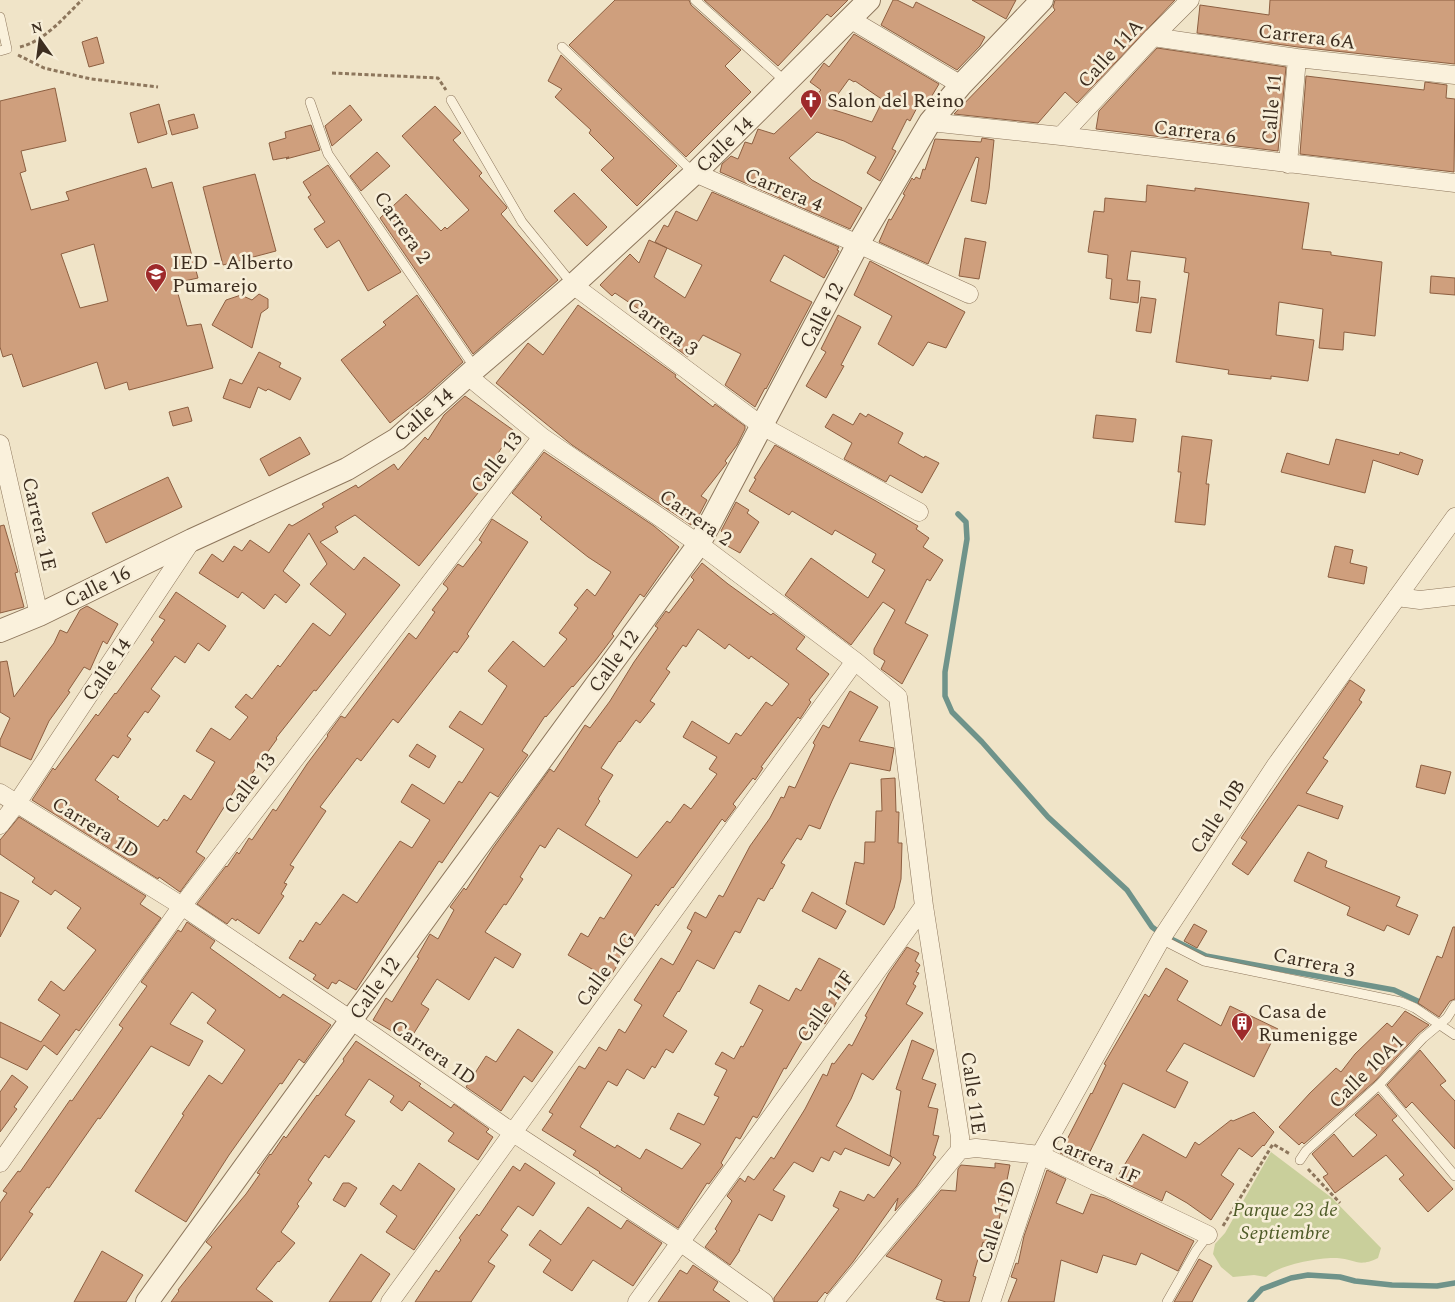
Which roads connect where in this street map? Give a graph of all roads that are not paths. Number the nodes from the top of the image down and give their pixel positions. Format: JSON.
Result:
{"nodes":[{"id":1,"x":695,"y":0,"type":"edge"},
{"id":2,"x":869,"y":0,"type":"edge"},
{"id":3,"x":1042,"y":0,"type":"edge"},
{"id":4,"x":1190,"y":0,"type":"edge"},
{"id":5,"x":0,"y":17,"type":"edge"},
{"id":6,"x":850,"y":19,"type":"junction"},
{"id":7,"x":1153,"y":37,"type":"junction"},
{"id":8,"x":562,"y":47,"type":"dead end"},
{"id":9,"x":3,"y":50,"type":"edge"},
{"id":10,"x":1297,"y":58,"type":"junction"},
{"id":11,"x":1455,"y":74,"type":"edge"},
{"id":12,"x":786,"y":83,"type":"junction"},
{"id":13,"x":961,"y":85,"type":"junction"},
{"id":14,"x":451,"y":100,"type":"road end"},
{"id":15,"x":310,"y":102,"type":"dead end"},
{"id":16,"x":930,"y":122,"type":"junction"},
{"id":17,"x":1061,"y":136,"type":"junction"},
{"id":18,"x":1288,"y":164,"type":"junction"},
{"id":19,"x":694,"y":173,"type":"junction"},
{"id":20,"x":1455,"y":183,"type":"edge"},
{"id":21,"x":858,"y":244,"type":"junction"},
{"id":22,"x":573,"y":285,"type":"junction"},
{"id":23,"x":969,"y":294,"type":"dead end"},
{"id":24,"x":472,"y":372,"type":"junction"},
{"id":25,"x":762,"y":426,"type":"junction"},
{"id":26,"x":542,"y":437,"type":"junction"},
{"id":27,"x":0,"y":444,"type":"edge"},
{"id":28,"x":5,"y":492,"type":"edge"},
{"id":29,"x":919,"y":512,"type":"dead end"},
{"id":30,"x":1455,"y":517,"type":"edge"},
{"id":31,"x":192,"y":540,"type":"junction"},
{"id":32,"x":699,"y":544,"type":"junction"},
{"id":33,"x":1455,"y":596,"type":"edge"},
{"id":34,"x":1397,"y":597,"type":"junction"},
{"id":35,"x":39,"y":614,"type":"junction"},
{"id":36,"x":0,"y":631,"type":"edge"},
{"id":37,"x":855,"y":661,"type":"junction"},
{"id":38,"x":0,"y":793,"type":"edge"},
{"id":39,"x":17,"y":803,"type":"junction"},
{"id":40,"x":0,"y":825,"type":"edge"},
{"id":41,"x":182,"y":906,"type":"junction"},
{"id":42,"x":924,"y":906,"type":"junction"},
{"id":43,"x":1161,"y":939,"type":"junction"},
{"id":44,"x":1455,"y":1005,"type":"edge"},
{"id":45,"x":351,"y":1020,"type":"junction"},
{"id":46,"x":1440,"y":1024,"type":"junction"},
{"id":47,"x":1455,"y":1035,"type":"edge"},
{"id":48,"x":1379,"y":1085,"type":"junction"},
{"id":49,"x":512,"y":1132,"type":"junction"},
{"id":50,"x":960,"y":1150,"type":"junction"},
{"id":51,"x":1040,"y":1155,"type":"junction"},
{"id":52,"x":1300,"y":1160,"type":"dead end"},
{"id":53,"x":0,"y":1164,"type":"edge"},
{"id":54,"x":1455,"y":1176,"type":"edge"},
{"id":55,"x":1208,"y":1235,"type":"joint"},
{"id":56,"x":680,"y":1242,"type":"junction"},
{"id":57,"x":147,"y":1302,"type":"edge"},
{"id":58,"x":390,"y":1302,"type":"edge"},
{"id":59,"x":637,"y":1302,"type":"edge"},
{"id":60,"x":764,"y":1302,"type":"edge"},
{"id":61,"x":834,"y":1302,"type":"edge"},
{"id":62,"x":991,"y":1302,"type":"edge"},
{"id":63,"x":1167,"y":1302,"type":"edge"}],
"edges":[{"from":1,"to":12,"type":"lane"},
{"from":2,"to":6,"type":"street","name":"Calle 14"},
{"from":3,"to":13,"type":"street","name":"Calle 12"},
{"from":4,"to":7,"type":"street","name":"Calle 11A"},
{"from":5,"to":9,"type":"lane"},
{"from":6,"to":12,"type":"street","name":"Calle 14"},
{"from":6,"to":13,"type":"street"},
{"from":7,"to":10,"type":"street","name":"Carrera 6A"},
{"from":7,"to":17,"type":"street","name":"Calle 11A"},
{"from":8,"to":19,"type":"lane","name":"Carrera 4"},
{"from":10,"to":11,"type":"street","name":"Carrera 6A"},
{"from":10,"to":18,"type":"street","name":"Calle 11"},
{"from":12,"to":19,"type":"street","name":"Calle 14"},
{"from":13,"to":16,"type":"street","name":"Calle 12"},
{"from":14,"to":22,"type":"lane","name":"Carrera 3"},
{"from":15,"to":24,"type":"lane","name":"Carrera 2"},
{"from":16,"to":17,"type":"street","name":"Carrera 6"},
{"from":16,"to":21,"type":"street","name":"Calle 12"},
{"from":17,"to":18,"type":"street","name":"Carrera 6"},
{"from":18,"to":20,"type":"street","name":"Carrera 6"},
{"from":19,"to":21,"type":"street","name":"Carrera 4"},
{"from":19,"to":22,"type":"street","name":"Calle 14"},
{"from":21,"to":23,"type":"street","name":"Carrera 4"},
{"from":21,"to":25,"type":"street","name":"Calle 12"},
{"from":22,"to":24,"type":"street","name":"Calle 14"},
{"from":22,"to":25,"type":"street","name":"Carrera 3"},
{"from":24,"to":26,"type":"street","name":"Carrera 2"},
{"from":24,"to":31,"type":"street","name":"Calle 14"},
{"from":25,"to":29,"type":"street","name":"Carrera 3"},
{"from":25,"to":32,"type":"street","name":"Calle 12"},
{"from":26,"to":32,"type":"street","name":"Carrera 2"},
{"from":26,"to":41,"type":"street","name":"Calle 13"},
{"from":27,"to":28,"type":"street","name":"Carrera 1E"},
{"from":28,"to":35,"type":"street","name":"Carrera 1E"},
{"from":30,"to":34,"type":"street","name":"Calle 10B"},
{"from":31,"to":35,"type":"street","name":"Calle 16"},
{"from":31,"to":39,"type":"street","name":"Calle 14"},
{"from":32,"to":37,"type":"street","name":"Carrera 2"},
{"from":32,"to":45,"type":"street","name":"Calle 12"},
{"from":33,"to":34,"type":"street"},
{"from":34,"to":43,"type":"street","name":"Calle 10B"},
{"from":35,"to":36,"type":"street","name":"Calle 16"},
{"from":37,"to":42,"type":"street","name":"Carrera 2"},
{"from":37,"to":49,"type":"street","name":"Calle 11G"},
{"from":38,"to":39,"type":"street","name":"Carrera 1D"},
{"from":39,"to":40,"type":"street","name":"Calle 14"},
{"from":39,"to":41,"type":"street","name":"Carrera 1D"},
{"from":41,"to":45,"type":"street","name":"Carrera 1D"},
{"from":41,"to":53,"type":"street","name":"Calle 13"},
{"from":42,"to":50,"type":"street","name":"Calle 11E"},
{"from":42,"to":56,"type":"street","name":"Calle 11F"},
{"from":43,"to":46,"type":"lane","name":"Carrera 3"},
{"from":43,"to":51,"type":"street","name":"Calle 10B"},
{"from":44,"to":46,"type":"lane","name":"Calle 10A1"},
{"from":45,"to":49,"type":"street","name":"Carrera 1D"},
{"from":45,"to":57,"type":"street","name":"Calle 12"},
{"from":46,"to":47,"type":"lane","name":"Carrera 3"},
{"from":46,"to":48,"type":"lane","name":"Calle 10A1"},
{"from":48,"to":52,"type":"lane","name":"Calle 10A1"},
{"from":48,"to":54,"type":"lane"},
{"from":49,"to":56,"type":"street","name":"Carrera 1D"},
{"from":49,"to":58,"type":"street","name":"Calle 11G"},
{"from":50,"to":51,"type":"street","name":"Carrera 1F"},
{"from":50,"to":61,"type":"street","name":"Calle 11E"},
{"from":51,"to":55,"type":"street","name":"Carrera 1F"},
{"from":51,"to":62,"type":"street","name":"Calle 11D"},
{"from":55,"to":63,"type":"lane"},
{"from":56,"to":59,"type":"street","name":"Calle 11F"},
{"from":56,"to":60,"type":"street","name":"Carrera 1D"}]}
